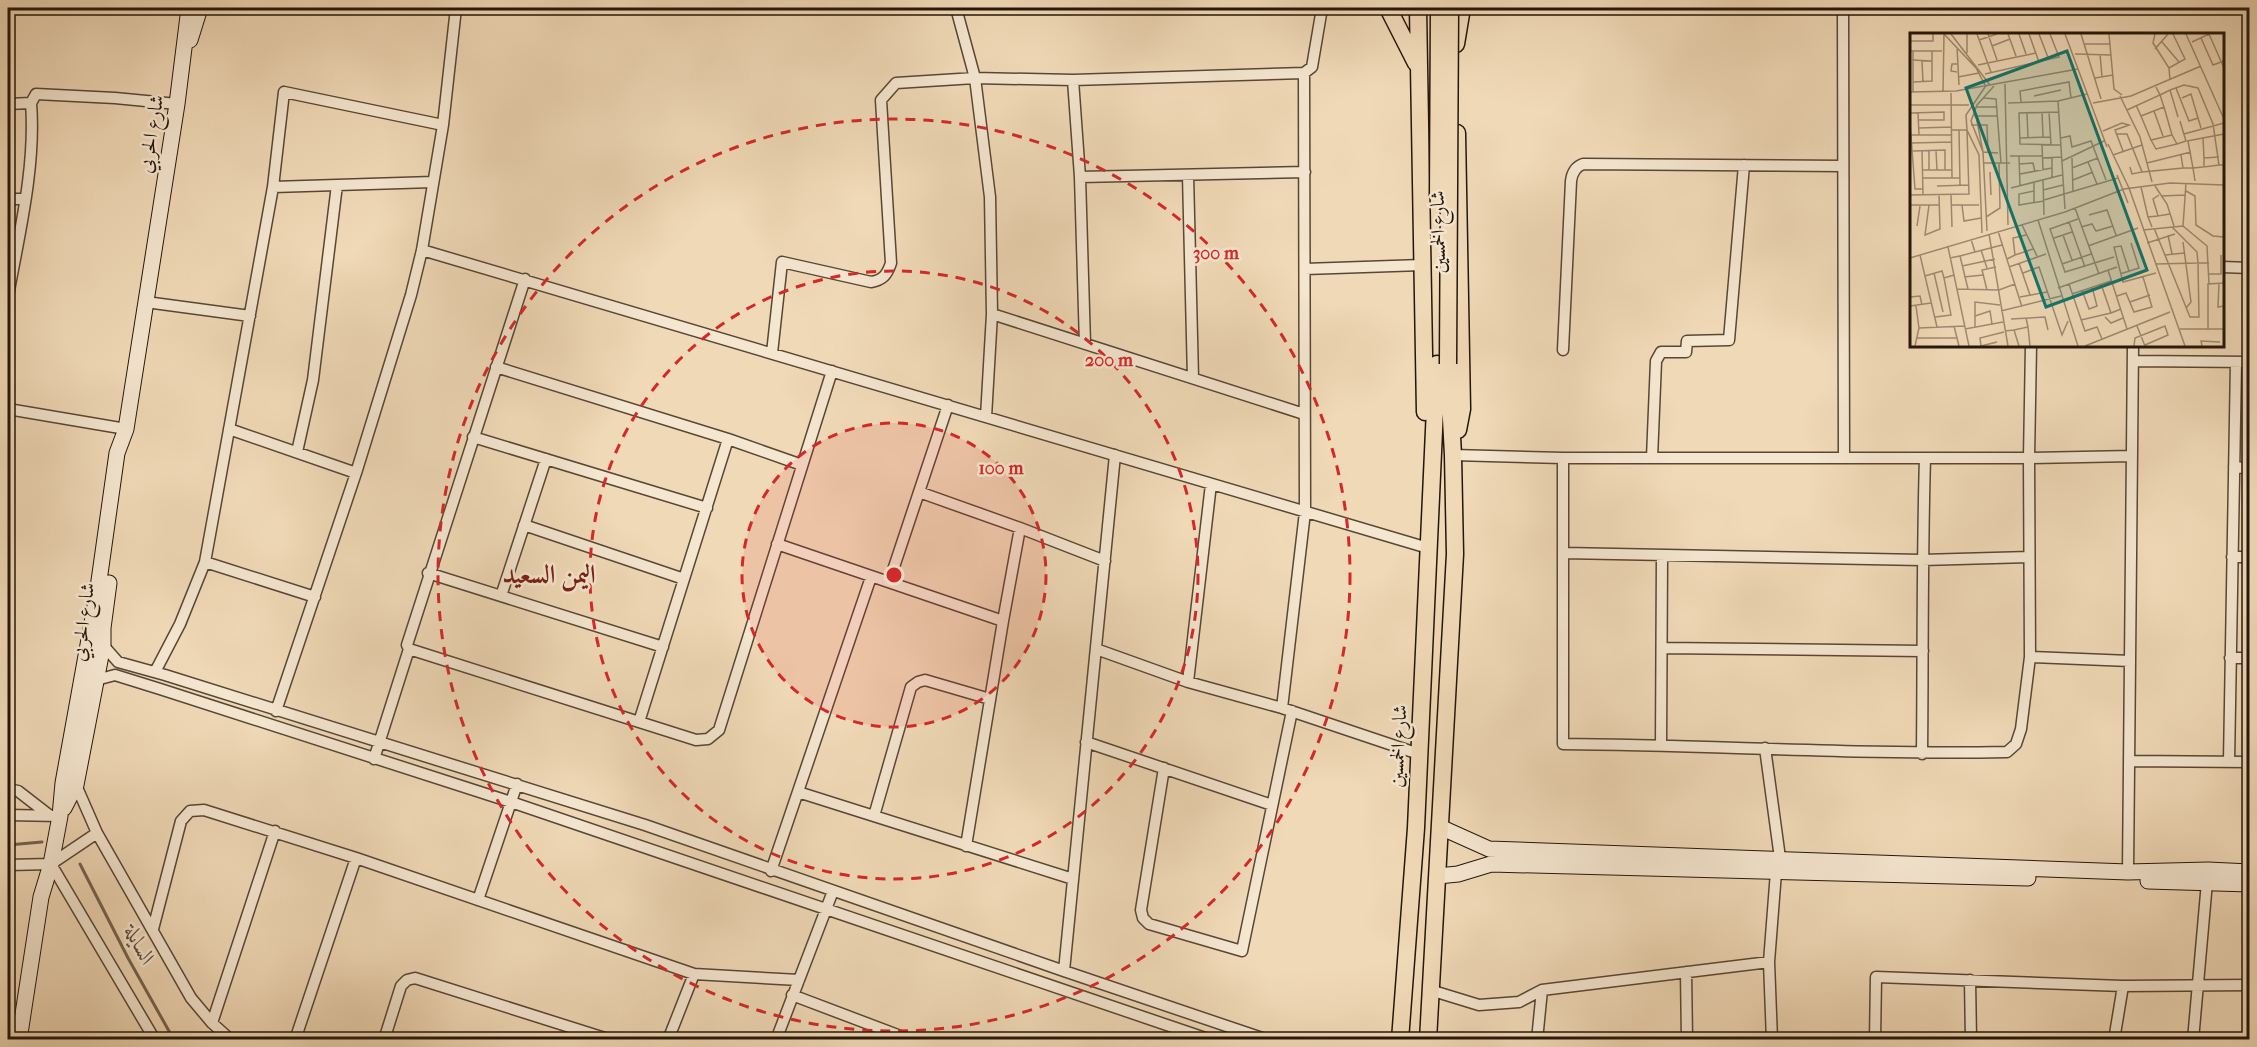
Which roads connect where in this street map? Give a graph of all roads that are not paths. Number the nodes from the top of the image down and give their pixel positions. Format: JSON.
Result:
{"nodes":[{"id":1,"x":189,"y":8,"type":"edge"},
{"id":2,"x":200,"y":8,"type":"edge"},
{"id":3,"x":456,"y":8,"type":"edge"},
{"id":4,"x":956,"y":8,"type":"edge"},
{"id":5,"x":1322,"y":8,"type":"edge"},
{"id":6,"x":1388,"y":8,"type":"edge"},
{"id":7,"x":1418,"y":8,"type":"edge"},
{"id":8,"x":1439,"y":8,"type":"edge"},
{"id":9,"x":1450,"y":8,"type":"edge"},
{"id":10,"x":1462,"y":8,"type":"edge"},
{"id":11,"x":1476,"y":8,"type":"edge"},
{"id":12,"x":1843,"y":8,"type":"edge"},
{"id":13,"x":1455,"y":46,"type":"junction"},
{"id":14,"x":1419,"y":49,"type":"junction"},
{"id":15,"x":183,"y":60,"type":"junction"},
{"id":16,"x":1419,"y":68,"type":"junction"},
{"id":17,"x":1304,"y":73,"type":"junction"},
{"id":18,"x":975,"y":78,"type":"junction"},
{"id":19,"x":1072,"y":80,"type":"junction"},
{"id":20,"x":31,"y":103,"type":"junction"},
{"id":21,"x":8,"y":104,"type":"edge"},
{"id":22,"x":177,"y":104,"type":"junction"},
{"id":23,"x":443,"y":125,"type":"junction"},
{"id":24,"x":1744,"y":165,"type":"junction"},
{"id":25,"x":1843,"y":166,"type":"junction"},
{"id":26,"x":1305,"y":172,"type":"junction"},
{"id":27,"x":1188,"y":175,"type":"junction"},
{"id":28,"x":1080,"y":177,"type":"junction"},
{"id":29,"x":433,"y":182,"type":"junction"},
{"id":30,"x":338,"y":185,"type":"junction"},
{"id":31,"x":273,"y":187,"type":"junction"},
{"id":32,"x":8,"y":199,"type":"edge"},
{"id":33,"x":25,"y":199,"type":"junction"},
{"id":34,"x":422,"y":250,"type":"junction"},
{"id":35,"x":1422,"y":266,"type":"junction"},
{"id":36,"x":2224,"y":267,"type":"edge"},
{"id":37,"x":2250,"y":268,"type":"edge"},
{"id":38,"x":1305,"y":269,"type":"junction"},
{"id":39,"x":525,"y":279,"type":"junction"},
{"id":40,"x":8,"y":296,"type":"edge"},
{"id":41,"x":146,"y":302,"type":"junction"},
{"id":42,"x":992,"y":314,"type":"junction"},
{"id":43,"x":250,"y":316,"type":"junction"},
{"id":44,"x":1085,"y":344,"type":"junction"},
{"id":45,"x":2031,"y":346,"type":"edge"},
{"id":46,"x":2133,"y":346,"type":"edge"},
{"id":47,"x":1563,"y":350,"type":"dead end"},
{"id":48,"x":772,"y":353,"type":"junction"},
{"id":49,"x":2133,"y":361,"type":"junction"},
{"id":50,"x":2236,"y":362,"type":"junction"},
{"id":51,"x":2250,"y":362,"type":"edge"},
{"id":52,"x":1442,"y":364,"type":"junction"},
{"id":53,"x":496,"y":367,"type":"junction"},
{"id":54,"x":832,"y":371,"type":"junction"},
{"id":55,"x":1193,"y":378,"type":"junction"},
{"id":56,"x":948,"y":405,"type":"junction"},
{"id":57,"x":8,"y":409,"type":"edge"},
{"id":58,"x":1304,"y":414,"type":"junction"},
{"id":59,"x":986,"y":417,"type":"junction"},
{"id":60,"x":126,"y":429,"type":"junction"},
{"id":61,"x":229,"y":429,"type":"junction"},
{"id":62,"x":473,"y":437,"type":"junction"},
{"id":63,"x":728,"y":439,"type":"junction"},
{"id":64,"x":297,"y":452,"type":"junction"},
{"id":65,"x":1115,"y":455,"type":"junction"},
{"id":66,"x":1432,"y":455,"type":"junction"},
{"id":67,"x":1453,"y":455,"type":"junction"},
{"id":68,"x":2132,"y":456,"type":"junction"},
{"id":69,"x":1563,"y":458,"type":"junction"},
{"id":70,"x":1652,"y":458,"type":"junction"},
{"id":71,"x":1844,"y":458,"type":"junction"},
{"id":72,"x":1925,"y":458,"type":"junction"},
{"id":73,"x":2028,"y":458,"type":"junction"},
{"id":74,"x":546,"y":459,"type":"junction"},
{"id":75,"x":802,"y":465,"type":"junction"},
{"id":76,"x":2234,"y":467,"type":"junction"},
{"id":77,"x":2250,"y":468,"type":"edge"},
{"id":78,"x":356,"y":473,"type":"junction"},
{"id":79,"x":1211,"y":484,"type":"junction"},
{"id":80,"x":919,"y":492,"type":"junction"},
{"id":81,"x":707,"y":508,"type":"junction"},
{"id":82,"x":1305,"y":512,"type":"junction"},
{"id":83,"x":524,"y":525,"type":"junction"},
{"id":84,"x":1020,"y":528,"type":"junction"},
{"id":85,"x":777,"y":544,"type":"junction"},
{"id":86,"x":1428,"y":548,"type":"junction"},
{"id":87,"x":1564,"y":552,"type":"junction"},
{"id":88,"x":1662,"y":556,"type":"junction"},
{"id":89,"x":2029,"y":556,"type":"junction"},
{"id":90,"x":2232,"y":556,"type":"junction"},
{"id":91,"x":2250,"y":557,"type":"edge"},
{"id":92,"x":1922,"y":560,"type":"junction"},
{"id":93,"x":1105,"y":561,"type":"junction"},
{"id":94,"x":205,"y":562,"type":"junction"},
{"id":95,"x":428,"y":573,"type":"junction"},
{"id":96,"x":871,"y":577,"type":"junction"},
{"id":97,"x":684,"y":579,"type":"junction"},
{"id":98,"x":889,"y":582,"type":"junction"},
{"id":99,"x":501,"y":596,"type":"junction"},
{"id":100,"x":315,"y":597,"type":"junction"},
{"id":101,"x":1003,"y":621,"type":"junction"},
{"id":102,"x":103,"y":645,"type":"junction"},
{"id":103,"x":663,"y":646,"type":"junction"},
{"id":104,"x":1662,"y":648,"type":"junction"},
{"id":105,"x":409,"y":649,"type":"junction"},
{"id":106,"x":1096,"y":649,"type":"junction"},
{"id":107,"x":1923,"y":651,"type":"junction"},
{"id":108,"x":2030,"y":657,"type":"junction"},
{"id":109,"x":2230,"y":658,"type":"junction"},
{"id":110,"x":2250,"y":658,"type":"edge"},
{"id":111,"x":2130,"y":661,"type":"junction"},
{"id":112,"x":118,"y":662,"type":"junction"},
{"id":113,"x":155,"y":672,"type":"junction"},
{"id":114,"x":115,"y":675,"type":"junction"},
{"id":115,"x":96,"y":680,"type":"junction"},
{"id":116,"x":1188,"y":682,"type":"junction"},
{"id":117,"x":990,"y":699,"type":"junction"},
{"id":118,"x":1287,"y":710,"type":"junction"},
{"id":119,"x":276,"y":711,"type":"junction"},
{"id":120,"x":639,"y":722,"type":"junction"},
{"id":121,"x":379,"y":742,"type":"junction"},
{"id":122,"x":1086,"y":742,"type":"junction"},
{"id":123,"x":1661,"y":745,"type":"junction"},
{"id":124,"x":1766,"y":748,"type":"junction"},
{"id":125,"x":1419,"y":754,"type":"junction"},
{"id":126,"x":1922,"y":754,"type":"junction"},
{"id":127,"x":374,"y":759,"type":"junction"},
{"id":128,"x":2129,"y":761,"type":"junction"},
{"id":129,"x":2229,"y":762,"type":"junction"},
{"id":130,"x":2250,"y":762,"type":"edge"},
{"id":131,"x":1164,"y":768,"type":"junction"},
{"id":132,"x":517,"y":784,"type":"junction"},
{"id":133,"x":76,"y":785,"type":"junction"},
{"id":134,"x":8,"y":789,"type":"edge"},
{"id":135,"x":798,"y":792,"type":"junction"},
{"id":136,"x":511,"y":802,"type":"junction"},
{"id":137,"x":1272,"y":805,"type":"junction"},
{"id":138,"x":8,"y":815,"type":"edge"},
{"id":139,"x":55,"y":816,"type":"junction"},
{"id":140,"x":874,"y":816,"type":"junction"},
{"id":141,"x":1440,"y":827,"type":"junction"},
{"id":142,"x":1416,"y":828,"type":"junction"},
{"id":143,"x":274,"y":831,"type":"junction"},
{"id":144,"x":97,"y":833,"type":"junction"},
{"id":145,"x":966,"y":846,"type":"junction"},
{"id":146,"x":356,"y":858,"type":"junction"},
{"id":147,"x":51,"y":864,"type":"junction"},
{"id":148,"x":8,"y":865,"type":"edge"},
{"id":149,"x":1778,"y":865,"type":"junction"},
{"id":150,"x":1846,"y":867,"type":"junction"},
{"id":151,"x":771,"y":871,"type":"junction"},
{"id":152,"x":2128,"y":872,"type":"junction"},
{"id":153,"x":2250,"y":872,"type":"edge"},
{"id":154,"x":1438,"y":876,"type":"junction"},
{"id":155,"x":2208,"y":876,"type":"junction"},
{"id":156,"x":1073,"y":879,"type":"junction"},
{"id":157,"x":2250,"y":884,"type":"edge"},
{"id":158,"x":832,"y":891,"type":"junction"},
{"id":159,"x":478,"y":900,"type":"junction"},
{"id":160,"x":826,"y":908,"type":"junction"},
{"id":161,"x":153,"y":929,"type":"junction"},
{"id":162,"x":1769,"y":962,"type":"junction"},
{"id":163,"x":1064,"y":971,"type":"junction"},
{"id":164,"x":1686,"y":972,"type":"junction"},
{"id":165,"x":694,"y":974,"type":"junction"},
{"id":166,"x":798,"y":980,"type":"junction"},
{"id":167,"x":1970,"y":980,"type":"junction"},
{"id":168,"x":2197,"y":984,"type":"junction"},
{"id":169,"x":2250,"y":985,"type":"edge"},
{"id":170,"x":2123,"y":986,"type":"junction"},
{"id":171,"x":1430,"y":990,"type":"junction"},
{"id":172,"x":1542,"y":990,"type":"junction"},
{"id":173,"x":792,"y":995,"type":"junction"},
{"id":174,"x":1166,"y":1005,"type":"junction"},
{"id":175,"x":1159,"y":1022,"type":"junction"},
{"id":176,"x":212,"y":1023,"type":"junction"},
{"id":177,"x":880,"y":1034,"type":"edge"},
{"id":178,"x":19,"y":1040,"type":"edge"},
{"id":179,"x":29,"y":1040,"type":"edge"},
{"id":180,"x":155,"y":1040,"type":"edge"},
{"id":181,"x":231,"y":1040,"type":"edge"},
{"id":182,"x":295,"y":1040,"type":"edge"},
{"id":183,"x":384,"y":1040,"type":"edge"},
{"id":184,"x":611,"y":1040,"type":"edge"},
{"id":185,"x":668,"y":1040,"type":"edge"},
{"id":186,"x":776,"y":1040,"type":"edge"},
{"id":187,"x":911,"y":1040,"type":"edge"},
{"id":188,"x":1211,"y":1040,"type":"edge"},
{"id":189,"x":1268,"y":1040,"type":"edge"},
{"id":190,"x":1400,"y":1040,"type":"edge"},
{"id":191,"x":1428,"y":1040,"type":"edge"},
{"id":192,"x":1537,"y":1040,"type":"edge"},
{"id":193,"x":1687,"y":1040,"type":"edge"},
{"id":194,"x":1772,"y":1040,"type":"edge"},
{"id":195,"x":1875,"y":1040,"type":"edge"},
{"id":196,"x":1971,"y":1040,"type":"edge"},
{"id":197,"x":2114,"y":1040,"type":"edge"},
{"id":198,"x":2193,"y":1040,"type":"edge"}],
"edges":[{"from":1,"to":15,"type":"street","name":"شارع الحربي"},
{"from":2,"to":15,"type":"street","name":"شارع الحربي"},
{"from":3,"to":23,"type":"street"},
{"from":4,"to":18,"type":"street"},
{"from":5,"to":17,"type":"street"},
{"from":6,"to":16,"type":"main road"},
{"from":7,"to":14,"type":"main road","name":"شارع الخمسين"},
{"from":8,"to":52,"type":"main road","name":"شارع الخمسين","bridge":true},
{"from":9,"to":52,"type":"main road","name":"شارع الخمسين","bridge":true},
{"from":10,"to":13,"type":"main road","name":"شارع الخمسين"},
{"from":11,"to":13,"type":"main road"},
{"from":12,"to":25,"type":"street"},
{"from":13,"to":14,"type":"main road"},
{"from":13,"to":67,"type":"main road","name":"شارع الخمسين"},
{"from":14,"to":16,"type":"main road","name":"شارع الخمسين"},
{"from":15,"to":22,"type":"street","name":"شارع الحربي"},
{"from":16,"to":35,"type":"main road","name":"شارع الخمسين"},
{"from":17,"to":19,"type":"street"},
{"from":17,"to":26,"type":"street"},
{"from":18,"to":19,"type":"street"},
{"from":18,"to":42,"type":"street"},
{"from":18,"to":48,"type":"street"},
{"from":19,"to":28,"type":"street"},
{"from":20,"to":21,"type":"street"},
{"from":20,"to":22,"type":"street"},
{"from":20,"to":33,"type":"street"},
{"from":22,"to":41,"type":"street","name":"شارع الحربي"},
{"from":23,"to":29,"type":"street"},
{"from":23,"to":31,"type":"street"},
{"from":24,"to":25,"type":"street"},
{"from":24,"to":47,"type":"street"},
{"from":24,"to":70,"type":"street"},
{"from":25,"to":71,"type":"street"},
{"from":26,"to":27,"type":"street"},
{"from":26,"to":38,"type":"street"},
{"from":27,"to":28,"type":"street"},
{"from":27,"to":55,"type":"street"},
{"from":28,"to":44,"type":"street"},
{"from":29,"to":30,"type":"street"},
{"from":29,"to":34,"type":"street"},
{"from":30,"to":31,"type":"street"},
{"from":30,"to":64,"type":"street"},
{"from":31,"to":43,"type":"street"},
{"from":32,"to":33,"type":"street"},
{"from":33,"to":40,"type":"street"},
{"from":34,"to":39,"type":"street"},
{"from":34,"to":78,"type":"street"},
{"from":35,"to":38,"type":"street"},
{"from":35,"to":66,"type":"main road","name":"شارع الخمسين"},
{"from":36,"to":37,"type":"street"},
{"from":38,"to":58,"type":"street"},
{"from":39,"to":48,"type":"street"},
{"from":39,"to":53,"type":"street"},
{"from":41,"to":43,"type":"street"},
{"from":41,"to":60,"type":"street","name":"شارع الحربي"},
{"from":42,"to":44,"type":"street"},
{"from":42,"to":59,"type":"street"},
{"from":43,"to":61,"type":"street"},
{"from":44,"to":55,"type":"street"},
{"from":45,"to":73,"type":"street"},
{"from":46,"to":49,"type":"street"},
{"from":48,"to":54,"type":"street"},
{"from":49,"to":50,"type":"street"},
{"from":49,"to":68,"type":"street"},
{"from":50,"to":51,"type":"street"},
{"from":50,"to":76,"type":"street"},
{"from":52,"to":66,"type":"main road","name":"شارع الخمسين"},
{"from":52,"to":67,"type":"main road","name":"شارع الخمسين"},
{"from":53,"to":62,"type":"street"},
{"from":53,"to":63,"type":"street"},
{"from":54,"to":56,"type":"street"},
{"from":54,"to":75,"type":"street"},
{"from":55,"to":58,"type":"street"},
{"from":56,"to":59,"type":"street"},
{"from":56,"to":80,"type":"street"},
{"from":57,"to":60,"type":"street"},
{"from":58,"to":82,"type":"street"},
{"from":59,"to":65,"type":"street"},
{"from":60,"to":102,"type":"street","name":"شارع الحربي"},
{"from":60,"to":139,"type":"street","name":"شارع الحربي"},
{"from":61,"to":64,"type":"street"},
{"from":61,"to":94,"type":"street"},
{"from":62,"to":74,"type":"street"},
{"from":62,"to":95,"type":"street"},
{"from":63,"to":75,"type":"street"},
{"from":63,"to":81,"type":"street"},
{"from":64,"to":78,"type":"street"},
{"from":65,"to":79,"type":"street"},
{"from":65,"to":93,"type":"street"},
{"from":66,"to":86,"type":"main road","name":"شارع الخمسين"},
{"from":67,"to":69,"type":"street"},
{"from":67,"to":141,"type":"main road","name":"شارع الخمسين"},
{"from":68,"to":73,"type":"street"},
{"from":68,"to":111,"type":"street"},
{"from":69,"to":70,"type":"street"},
{"from":69,"to":87,"type":"street"},
{"from":70,"to":71,"type":"street"},
{"from":71,"to":72,"type":"street"},
{"from":72,"to":73,"type":"street"},
{"from":72,"to":92,"type":"street"},
{"from":73,"to":89,"type":"street"},
{"from":74,"to":81,"type":"street"},
{"from":74,"to":83,"type":"street"},
{"from":75,"to":85,"type":"street"},
{"from":76,"to":77,"type":"street"},
{"from":76,"to":90,"type":"street"},
{"from":78,"to":100,"type":"street"},
{"from":79,"to":82,"type":"street"},
{"from":79,"to":116,"type":"street"},
{"from":80,"to":84,"type":"street"},
{"from":80,"to":98,"type":"street"},
{"from":81,"to":97,"type":"street"},
{"from":82,"to":86,"type":"street"},
{"from":82,"to":118,"type":"street"},
{"from":83,"to":97,"type":"street"},
{"from":83,"to":99,"type":"street"},
{"from":84,"to":93,"type":"street"},
{"from":84,"to":101,"type":"street"},
{"from":85,"to":96,"type":"street"},
{"from":85,"to":120,"type":"street"},
{"from":86,"to":125,"type":"main road","name":"شارع الخمسين"},
{"from":87,"to":88,"type":"street"},
{"from":87,"to":123,"type":"street"},
{"from":88,"to":92,"type":"street"},
{"from":88,"to":104,"type":"street"},
{"from":89,"to":92,"type":"street"},
{"from":89,"to":108,"type":"street"},
{"from":90,"to":91,"type":"street"},
{"from":90,"to":109,"type":"street"},
{"from":92,"to":107,"type":"street"},
{"from":93,"to":106,"type":"street"},
{"from":94,"to":100,"type":"street"},
{"from":94,"to":113,"type":"street"},
{"from":95,"to":99,"type":"street"},
{"from":95,"to":105,"type":"street"},
{"from":96,"to":98,"type":"street"},
{"from":96,"to":135,"type":"street"},
{"from":97,"to":103,"type":"street"},
{"from":98,"to":101,"type":"street"},
{"from":99,"to":103,"type":"street"},
{"from":100,"to":119,"type":"street"},
{"from":101,"to":117,"type":"street"},
{"from":102,"to":112,"type":"street"},
{"from":102,"to":115,"type":"street","name":"شارع الحربي"},
{"from":103,"to":120,"type":"street"},
{"from":104,"to":107,"type":"street"},
{"from":104,"to":123,"type":"street"},
{"from":105,"to":120,"type":"street"},
{"from":105,"to":121,"type":"street"},
{"from":106,"to":116,"type":"street"},
{"from":106,"to":122,"type":"street"},
{"from":107,"to":126,"type":"street"},
{"from":108,"to":111,"type":"street"},
{"from":108,"to":126,"type":"street"},
{"from":109,"to":110,"type":"street"},
{"from":109,"to":129,"type":"street"},
{"from":111,"to":128,"type":"street"},
{"from":112,"to":113,"type":"street"},
{"from":112,"to":114,"type":"street"},
{"from":113,"to":119,"type":"street"},
{"from":114,"to":115,"type":"street"},
{"from":114,"to":127,"type":"street"},
{"from":115,"to":133,"type":"street","name":"شارع الحربي"},
{"from":116,"to":118,"type":"street"},
{"from":117,"to":140,"type":"street"},
{"from":117,"to":145,"type":"street"},
{"from":118,"to":125,"type":"street"},
{"from":118,"to":137,"type":"street"},
{"from":119,"to":121,"type":"street"},
{"from":121,"to":127,"type":"street"},
{"from":121,"to":132,"type":"street"},
{"from":122,"to":131,"type":"street"},
{"from":122,"to":156,"type":"street"},
{"from":123,"to":124,"type":"street"},
{"from":124,"to":126,"type":"street"},
{"from":124,"to":149,"type":"street"},
{"from":125,"to":142,"type":"main road","name":"شارع الخمسين"},
{"from":127,"to":136,"type":"street"},
{"from":128,"to":129,"type":"street"},
{"from":128,"to":152,"type":"street"},
{"from":129,"to":130,"type":"street"},
{"from":131,"to":137,"type":"street"},
{"from":131,"to":137,"type":"street"},
{"from":132,"to":136,"type":"street"},
{"from":132,"to":151,"type":"street"},
{"from":133,"to":139,"type":"street","name":"شارع الحربي"},
{"from":133,"to":144,"type":"street"},
{"from":134,"to":139,"type":"street"},
{"from":135,"to":140,"type":"street"},
{"from":135,"to":151,"type":"street"},
{"from":136,"to":159,"type":"street"},
{"from":136,"to":160,"type":"street"},
{"from":138,"to":139,"type":"street"},
{"from":139,"to":147,"type":"street","name":"شارع الحربي"},
{"from":140,"to":145,"type":"street"},
{"from":141,"to":142,"type":"main road"},
{"from":141,"to":149,"type":"street"},
{"from":141,"to":154,"type":"main road","name":"شارع الخمسين"},
{"from":142,"to":190,"type":"main road","name":"شارع الخمسين"},
{"from":143,"to":146,"type":"street"},
{"from":143,"to":161,"type":"street"},
{"from":143,"to":176,"type":"street"},
{"from":144,"to":147,"type":"street"},
{"from":144,"to":161,"type":"street"},
{"from":145,"to":156,"type":"street"},
{"from":146,"to":159,"type":"street"},
{"from":146,"to":182,"type":"street"},
{"from":147,"to":148,"type":"street"},
{"from":147,"to":178,"type":"street","name":"شارع الحربي"},
{"from":147,"to":179,"type":"street","name":"شارع الحربي"},
{"from":147,"to":180,"type":"street"},
{"from":149,"to":150,"type":"street"},
{"from":149,"to":154,"type":"street"},
{"from":149,"to":162,"type":"street"},
{"from":150,"to":152,"type":"street"},
{"from":150,"to":155,"type":"street"},
{"from":151,"to":158,"type":"street"},
{"from":152,"to":155,"type":"street"},
{"from":153,"to":155,"type":"street"},
{"from":154,"to":171,"type":"main road","name":"شارع الخمسين"},
{"from":155,"to":157,"type":"street"},
{"from":155,"to":168,"type":"street"},
{"from":156,"to":163,"type":"street"},
{"from":158,"to":160,"type":"street"},
{"from":158,"to":163,"type":"street"},
{"from":159,"to":165,"type":"street"},
{"from":160,"to":166,"type":"street"},
{"from":160,"to":175,"type":"street"},
{"from":161,"to":176,"type":"street"},
{"from":162,"to":164,"type":"street"},
{"from":162,"to":194,"type":"street"},
{"from":163,"to":174,"type":"street"},
{"from":164,"to":172,"type":"street"},
{"from":164,"to":193,"type":"street"},
{"from":165,"to":166,"type":"street"},
{"from":165,"to":185,"type":"street"},
{"from":166,"to":173,"type":"street"},
{"from":167,"to":170,"type":"street"},
{"from":167,"to":195,"type":"street"},
{"from":167,"to":196,"type":"street"},
{"from":168,"to":169,"type":"street"},
{"from":168,"to":170,"type":"street"},
{"from":168,"to":198,"type":"street"},
{"from":170,"to":197,"type":"street"},
{"from":171,"to":172,"type":"street"},
{"from":171,"to":191,"type":"main road","name":"شارع الخمسين"},
{"from":172,"to":192,"type":"street"},
{"from":173,"to":177,"type":"street"},
{"from":173,"to":186,"type":"street"},
{"from":174,"to":175,"type":"street"},
{"from":174,"to":189,"type":"street"},
{"from":175,"to":188,"type":"street"},
{"from":176,"to":181,"type":"street"},
{"from":177,"to":187,"type":"street"},
{"from":183,"to":184,"type":"street"}]}
